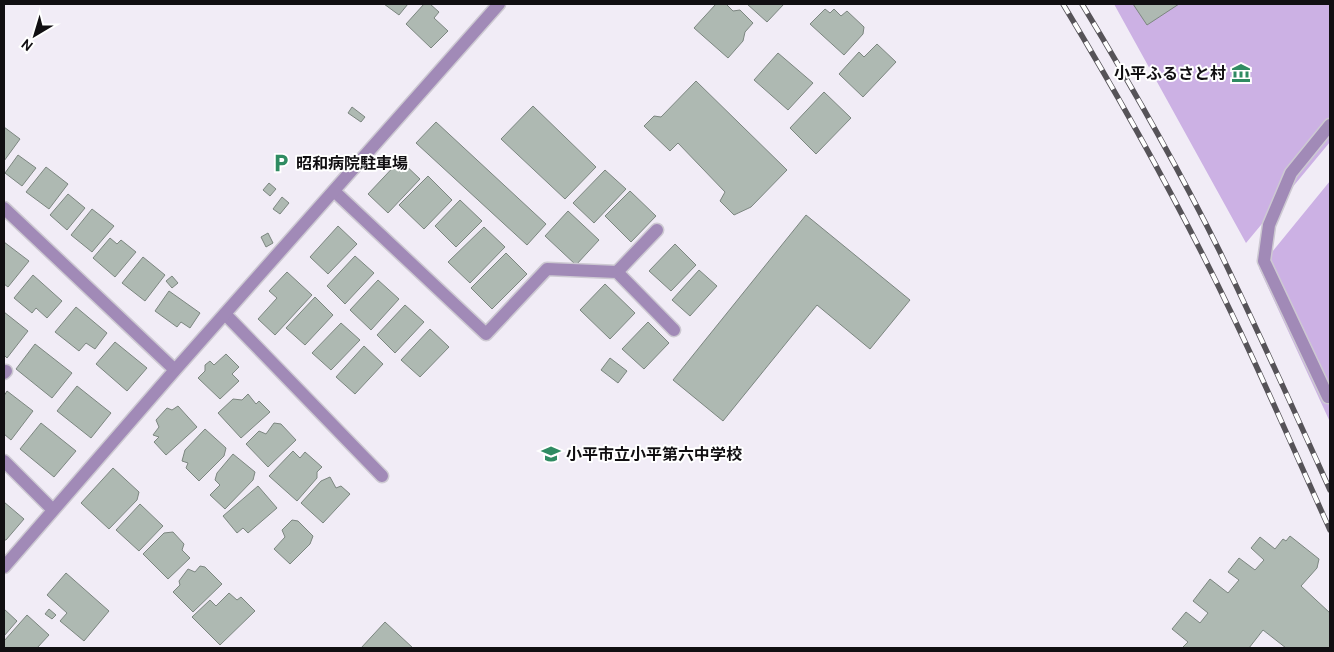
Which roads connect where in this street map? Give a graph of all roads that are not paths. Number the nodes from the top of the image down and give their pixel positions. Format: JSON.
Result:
{"nodes":[{"id":1,"x":499,"y":4,"type":"edge"},
{"id":2,"x":1330,"y":125,"type":"edge"},
{"id":3,"x":334,"y":191,"type":"junction"},
{"id":4,"x":4,"y":208,"type":"edge"},
{"id":5,"x":656,"y":230,"type":"dead end"},
{"id":6,"x":617,"y":272,"type":"junction"},
{"id":7,"x":225,"y":314,"type":"junction"},
{"id":8,"x":674,"y":330,"type":"dead end"},
{"id":9,"x":176,"y":370,"type":"junction"},
{"id":10,"x":1328,"y":397,"type":"dead end"},
{"id":11,"x":4,"y":462,"type":"edge"},
{"id":12,"x":382,"y":476,"type":"dead end"},
{"id":13,"x":54,"y":510,"type":"junction"},
{"id":14,"x":4,"y":567,"type":"edge"}],
"edges":[{"from":1,"to":3,"type":"street"},
{"from":2,"to":10,"type":"street"},
{"from":3,"to":6,"type":"street"},
{"from":3,"to":7,"type":"street"},
{"from":4,"to":9,"type":"street"},
{"from":5,"to":6,"type":"street"},
{"from":6,"to":8,"type":"street"},
{"from":7,"to":9,"type":"street"},
{"from":7,"to":12,"type":"street"},
{"from":9,"to":13,"type":"street"},
{"from":11,"to":13,"type":"street"},
{"from":13,"to":14,"type":"street"}]}
